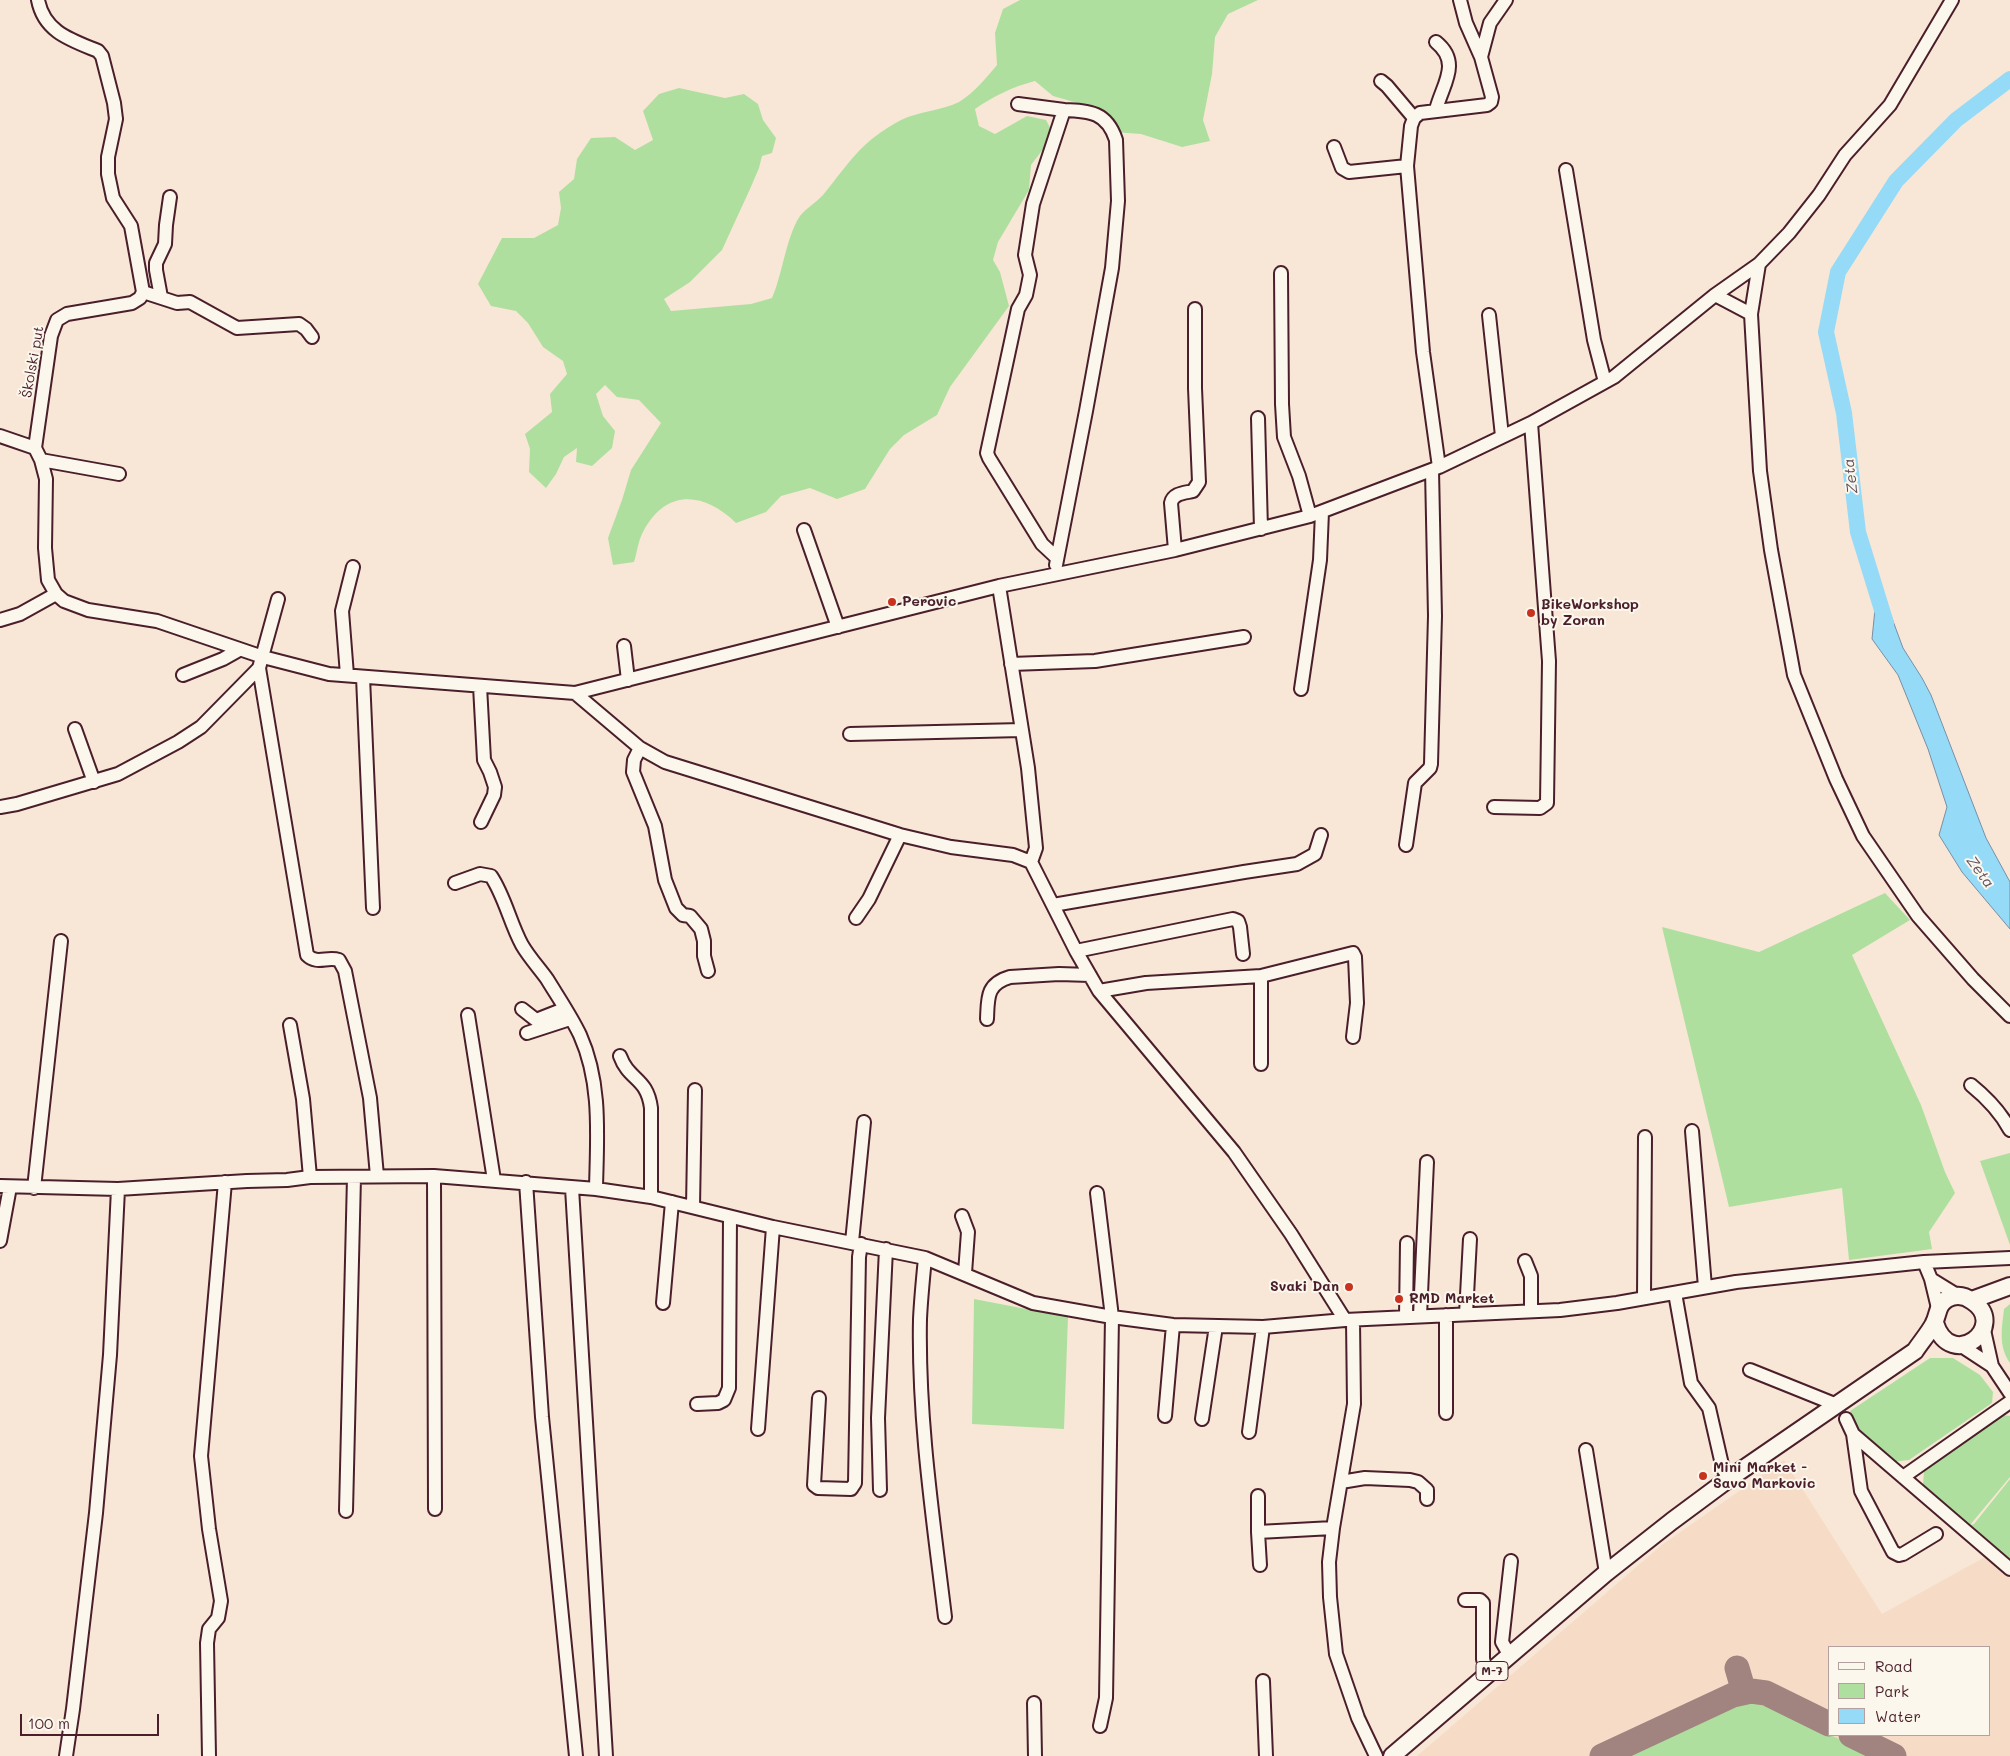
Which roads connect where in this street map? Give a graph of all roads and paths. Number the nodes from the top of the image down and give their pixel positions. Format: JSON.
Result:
{"nodes":[{"id":1,"x":38,"y":0,"type":"edge"},
{"id":2,"x":1460,"y":0,"type":"edge"},
{"id":3,"x":1506,"y":0,"type":"edge"},
{"id":4,"x":1952,"y":0,"type":"edge"},
{"id":5,"x":1436,"y":42,"type":"dead end"},
{"id":6,"x":1481,"y":57,"type":"junction"},
{"id":7,"x":1381,"y":81,"type":"dead end"},
{"id":8,"x":1018,"y":104,"type":"dead end"},
{"id":9,"x":1064,"y":110,"type":"junction"},
{"id":10,"x":1436,"y":110,"type":"junction"},
{"id":11,"x":1414,"y":118,"type":"junction"},
{"id":12,"x":1334,"y":147,"type":"dead end"},
{"id":13,"x":1407,"y":166,"type":"junction"},
{"id":14,"x":1566,"y":170,"type":"dead end"},
{"id":15,"x":170,"y":197,"type":"dead end"},
{"id":16,"x":1759,"y":264,"type":"junction"},
{"id":17,"x":1281,"y":273,"type":"dead end"},
{"id":18,"x":143,"y":292,"type":"junction"},
{"id":19,"x":1715,"y":295,"type":"junction"},
{"id":20,"x":161,"y":297,"type":"junction"},
{"id":21,"x":1196,"y":308,"type":"dead end"},
{"id":22,"x":1751,"y":314,"type":"junction"},
{"id":23,"x":1489,"y":315,"type":"dead end"},
{"id":24,"x":312,"y":337,"type":"dead end"},
{"id":25,"x":1605,"y":382,"type":"junction"},
{"id":26,"x":1258,"y":418,"type":"dead end"},
{"id":27,"x":1531,"y":423,"type":"junction"},
{"id":28,"x":0,"y":436,"type":"edge"},
{"id":29,"x":1502,"y":436,"type":"junction"},
{"id":30,"x":38,"y":454,"type":"junction"},
{"id":31,"x":1435,"y":468,"type":"junction"},
{"id":32,"x":118,"y":474,"type":"dead end"},
{"id":33,"x":1322,"y":512,"type":"junction"},
{"id":34,"x":1310,"y":516,"type":"junction"},
{"id":35,"x":1261,"y":529,"type":"junction"},
{"id":36,"x":804,"y":530,"type":"dead end"},
{"id":37,"x":1175,"y":550,"type":"junction"},
{"id":38,"x":1057,"y":558,"type":"junction"},
{"id":39,"x":353,"y":567,"type":"dead end"},
{"id":40,"x":1054,"y":575,"type":"junction"},
{"id":41,"x":999,"y":586,"type":"junction"},
{"id":42,"x":56,"y":594,"type":"junction"},
{"id":43,"x":278,"y":599,"type":"dead end"},
{"id":44,"x":0,"y":620,"type":"edge"},
{"id":45,"x":838,"y":627,"type":"junction"},
{"id":46,"x":1244,"y":637,"type":"dead end"},
{"id":47,"x":624,"y":646,"type":"dead end"},
{"id":48,"x":239,"y":650,"type":"junction"},
{"id":49,"x":261,"y":662,"type":"junction"},
{"id":50,"x":1011,"y":664,"type":"junction"},
{"id":51,"x":183,"y":675,"type":"dead end"},
{"id":52,"x":347,"y":675,"type":"junction"},
{"id":53,"x":363,"y":677,"type":"junction"},
{"id":54,"x":628,"y":680,"type":"junction"},
{"id":55,"x":480,"y":686,"type":"junction"},
{"id":56,"x":1302,"y":690,"type":"dead end"},
{"id":57,"x":575,"y":693,"type":"junction"},
{"id":58,"x":75,"y":729,"type":"dead end"},
{"id":59,"x":1022,"y":730,"type":"junction"},
{"id":60,"x":850,"y":734,"type":"dead end"},
{"id":61,"x":640,"y":748,"type":"junction"},
{"id":62,"x":94,"y":782,"type":"junction"},
{"id":63,"x":0,"y":807,"type":"edge"},
{"id":64,"x":1494,"y":807,"type":"dead end"},
{"id":65,"x":481,"y":822,"type":"dead end"},
{"id":66,"x":900,"y":835,"type":"junction"},
{"id":67,"x":1321,"y":835,"type":"dead end"},
{"id":68,"x":1406,"y":846,"type":"dead end"},
{"id":69,"x":1031,"y":862,"type":"junction"},
{"id":70,"x":455,"y":882,"type":"dead end"},
{"id":71,"x":1053,"y":905,"type":"junction"},
{"id":72,"x":373,"y":908,"type":"dead end"},
{"id":73,"x":856,"y":918,"type":"dead end"},
{"id":74,"x":61,"y":941,"type":"dead end"},
{"id":75,"x":1076,"y":951,"type":"junction"},
{"id":76,"x":1243,"y":954,"type":"dead end"},
{"id":77,"x":708,"y":971,"type":"dead end"},
{"id":78,"x":1090,"y":975,"type":"junction"},
{"id":79,"x":1261,"y":976,"type":"junction"},
{"id":80,"x":1099,"y":991,"type":"junction"},
{"id":81,"x":522,"y":1009,"type":"dead end"},
{"id":82,"x":567,"y":1014,"type":"junction"},
{"id":83,"x":468,"y":1015,"type":"dead end"},
{"id":84,"x":2010,"y":1016,"type":"edge"},
{"id":85,"x":987,"y":1019,"type":"dead end"},
{"id":86,"x":290,"y":1025,"type":"dead end"},
{"id":87,"x":527,"y":1033,"type":"dead end"},
{"id":88,"x":1353,"y":1037,"type":"dead end"},
{"id":89,"x":620,"y":1056,"type":"dead end"},
{"id":90,"x":1261,"y":1064,"type":"dead end"},
{"id":91,"x":1971,"y":1085,"type":"dead end"},
{"id":92,"x":695,"y":1090,"type":"dead end"},
{"id":93,"x":864,"y":1122,"type":"dead end"},
{"id":94,"x":2010,"y":1130,"type":"edge"},
{"id":95,"x":1692,"y":1131,"type":"dead end"},
{"id":96,"x":1645,"y":1138,"type":"dead end"},
{"id":97,"x":1426,"y":1162,"type":"dead end"},
{"id":98,"x":377,"y":1176,"type":"junction"},
{"id":99,"x":434,"y":1176,"type":"junction"},
{"id":100,"x":310,"y":1177,"type":"junction"},
{"id":101,"x":354,"y":1177,"type":"junction"},
{"id":102,"x":494,"y":1180,"type":"junction"},
{"id":103,"x":225,"y":1182,"type":"junction"},
{"id":104,"x":526,"y":1182,"type":"junction"},
{"id":105,"x":5,"y":1186,"type":"edge"},
{"id":106,"x":34,"y":1188,"type":"junction"},
{"id":107,"x":572,"y":1188,"type":"junction"},
{"id":108,"x":118,"y":1189,"type":"junction"},
{"id":109,"x":596,"y":1189,"type":"junction"},
{"id":110,"x":1097,"y":1193,"type":"dead end"},
{"id":111,"x":651,"y":1197,"type":"junction"},
{"id":112,"x":672,"y":1202,"type":"junction"},
{"id":113,"x":693,"y":1207,"type":"junction"},
{"id":114,"x":962,"y":1216,"type":"dead end"},
{"id":115,"x":730,"y":1217,"type":"junction"},
{"id":116,"x":773,"y":1227,"type":"junction"},
{"id":117,"x":1470,"y":1239,"type":"dead end"},
{"id":118,"x":0,"y":1241,"type":"edge"},
{"id":119,"x":857,"y":1243,"type":"junction"},
{"id":120,"x":1407,"y":1243,"type":"dead end"},
{"id":121,"x":886,"y":1249,"type":"junction"},
{"id":122,"x":925,"y":1258,"type":"junction"},
{"id":123,"x":2010,"y":1258,"type":"edge"},
{"id":124,"x":1525,"y":1261,"type":"dead end"},
{"id":125,"x":1924,"y":1262,"type":"junction"},
{"id":126,"x":965,"y":1273,"type":"junction"},
{"id":127,"x":1931,"y":1279,"type":"junction"},
{"id":128,"x":1705,"y":1287,"type":"junction"},
{"id":129,"x":2010,"y":1287,"type":"edge"},
{"id":130,"x":1674,"y":1292,"type":"junction"},
{"id":131,"x":1644,"y":1298,"type":"junction"},
{"id":132,"x":1964,"y":1298,"type":"junction"},
{"id":133,"x":664,"y":1303,"type":"dead end"},
{"id":134,"x":1532,"y":1311,"type":"junction"},
{"id":135,"x":1466,"y":1314,"type":"junction"},
{"id":136,"x":1446,"y":1315,"type":"junction"},
{"id":137,"x":1420,"y":1316,"type":"junction"},
{"id":138,"x":1936,"y":1316,"type":"junction"},
{"id":139,"x":1112,"y":1317,"type":"junction"},
{"id":140,"x":1406,"y":1317,"type":"junction"},
{"id":141,"x":1349,"y":1320,"type":"junction"},
{"id":142,"x":1984,"y":1323,"type":"junction"},
{"id":143,"x":1173,"y":1325,"type":"junction"},
{"id":144,"x":1216,"y":1326,"type":"junction"},
{"id":145,"x":1263,"y":1327,"type":"junction"},
{"id":146,"x":1954,"y":1344,"type":"junction"},
{"id":147,"x":1915,"y":1351,"type":"junction"},
{"id":148,"x":1992,"y":1366,"type":"junction"},
{"id":149,"x":1750,"y":1370,"type":"dead end"},
{"id":150,"x":2010,"y":1393,"type":"edge"},
{"id":151,"x":819,"y":1398,"type":"dead end"},
{"id":152,"x":2010,"y":1402,"type":"edge"},
{"id":153,"x":697,"y":1404,"type":"dead end"},
{"id":154,"x":1837,"y":1404,"type":"junction"},
{"id":155,"x":856,"y":1413,"type":"junction"},
{"id":156,"x":1446,"y":1413,"type":"dead end"},
{"id":157,"x":1165,"y":1416,"type":"dead end"},
{"id":158,"x":878,"y":1418,"type":"junction"},
{"id":159,"x":1202,"y":1419,"type":"dead end"},
{"id":160,"x":1846,"y":1419,"type":"dead end"},
{"id":161,"x":758,"y":1429,"type":"dead end"},
{"id":162,"x":1249,"y":1432,"type":"dead end"},
{"id":163,"x":1853,"y":1434,"type":"junction"},
{"id":164,"x":1586,"y":1450,"type":"dead end"},
{"id":165,"x":1903,"y":1477,"type":"junction"},
{"id":166,"x":1730,"y":1478,"type":"junction"},
{"id":167,"x":1341,"y":1482,"type":"junction"},
{"id":168,"x":880,"y":1490,"type":"dead end"},
{"id":169,"x":1258,"y":1496,"type":"dead end"},
{"id":170,"x":1427,"y":1499,"type":"dead end"},
{"id":171,"x":435,"y":1509,"type":"dead end"},
{"id":172,"x":346,"y":1511,"type":"dead end"},
{"id":173,"x":1333,"y":1528,"type":"junction"},
{"id":174,"x":1258,"y":1532,"type":"junction"},
{"id":175,"x":1936,"y":1534,"type":"dead end"},
{"id":176,"x":1511,"y":1561,"type":"dead end"},
{"id":177,"x":1260,"y":1565,"type":"dead end"},
{"id":178,"x":2010,"y":1569,"type":"edge"},
{"id":179,"x":1606,"y":1574,"type":"junction"},
{"id":180,"x":1465,"y":1600,"type":"dead end"},
{"id":181,"x":946,"y":1617,"type":"dead end"},
{"id":182,"x":1510,"y":1656,"type":"junction"},
{"id":183,"x":1490,"y":1673,"type":"junction"},
{"id":184,"x":1263,"y":1681,"type":"dead end"},
{"id":185,"x":1034,"y":1703,"type":"dead end"},
{"id":186,"x":1100,"y":1726,"type":"dead end"},
{"id":187,"x":66,"y":1756,"type":"edge"},
{"id":188,"x":209,"y":1756,"type":"edge"},
{"id":189,"x":576,"y":1756,"type":"edge"},
{"id":190,"x":606,"y":1756,"type":"edge"},
{"id":191,"x":1035,"y":1756,"type":"edge"},
{"id":192,"x":1266,"y":1756,"type":"edge"},
{"id":193,"x":1376,"y":1756,"type":"edge"},
{"id":194,"x":1392,"y":1756,"type":"edge"}],
"edges":[{"from":1,"to":18,"type":"street"},
{"from":2,"to":6,"type":"street"},
{"from":3,"to":6,"type":"street"},
{"from":4,"to":16,"type":"street"},
{"from":5,"to":10,"type":"street"},
{"from":6,"to":10,"type":"street"},
{"from":7,"to":11,"type":"street"},
{"from":8,"to":9,"type":"street"},
{"from":9,"to":38,"type":"street"},
{"from":9,"to":38,"type":"street"},
{"from":10,"to":11,"type":"street"},
{"from":11,"to":13,"type":"street"},
{"from":12,"to":13,"type":"street"},
{"from":13,"to":31,"type":"street"},
{"from":14,"to":25,"type":"street"},
{"from":15,"to":20,"type":"street"},
{"from":16,"to":19,"type":"street"},
{"from":16,"to":22,"type":"street"},
{"from":17,"to":34,"type":"street"},
{"from":18,"to":20,"type":"street"},
{"from":18,"to":30,"type":"street","name":"Školski put"},
{"from":19,"to":22,"type":"street"},
{"from":19,"to":25,"type":"street"},
{"from":20,"to":24,"type":"street"},
{"from":21,"to":37,"type":"street"},
{"from":22,"to":84,"type":"street"},
{"from":23,"to":29,"type":"street"},
{"from":25,"to":27,"type":"street"},
{"from":26,"to":35,"type":"street"},
{"from":27,"to":29,"type":"street"},
{"from":27,"to":64,"type":"street"},
{"from":28,"to":30,"type":"street"},
{"from":29,"to":31,"type":"street"},
{"from":30,"to":32,"type":"street"},
{"from":30,"to":42,"type":"street"},
{"from":31,"to":33,"type":"street"},
{"from":31,"to":68,"type":"street"},
{"from":33,"to":34,"type":"street"},
{"from":33,"to":56,"type":"street"},
{"from":34,"to":35,"type":"street"},
{"from":35,"to":37,"type":"street"},
{"from":36,"to":45,"type":"street"},
{"from":37,"to":40,"type":"street"},
{"from":38,"to":40,"type":"street"},
{"from":39,"to":52,"type":"street"},
{"from":40,"to":41,"type":"street"},
{"from":41,"to":45,"type":"street"},
{"from":41,"to":50,"type":"street"},
{"from":42,"to":44,"type":"street"},
{"from":42,"to":48,"type":"street"},
{"from":43,"to":49,"type":"street"},
{"from":45,"to":54,"type":"street"},
{"from":46,"to":50,"type":"street"},
{"from":47,"to":54,"type":"street"},
{"from":48,"to":49,"type":"street"},
{"from":48,"to":51,"type":"street"},
{"from":49,"to":52,"type":"street"},
{"from":49,"to":62,"type":"street"},
{"from":49,"to":98,"type":"street"},
{"from":50,"to":59,"type":"street"},
{"from":52,"to":53,"type":"street"},
{"from":53,"to":55,"type":"street"},
{"from":53,"to":72,"type":"street"},
{"from":54,"to":57,"type":"street"},
{"from":55,"to":57,"type":"street"},
{"from":55,"to":65,"type":"street"},
{"from":57,"to":61,"type":"street"},
{"from":58,"to":62,"type":"street"},
{"from":59,"to":60,"type":"street"},
{"from":59,"to":69,"type":"street"},
{"from":61,"to":66,"type":"street"},
{"from":61,"to":77,"type":"street"},
{"from":62,"to":63,"type":"street"},
{"from":66,"to":69,"type":"street"},
{"from":66,"to":73,"type":"street"},
{"from":67,"to":71,"type":"street"},
{"from":69,"to":71,"type":"street"},
{"from":70,"to":82,"type":"street"},
{"from":71,"to":75,"type":"street"},
{"from":74,"to":106,"type":"street"},
{"from":75,"to":76,"type":"street"},
{"from":75,"to":78,"type":"street"},
{"from":78,"to":80,"type":"street"},
{"from":78,"to":85,"type":"street"},
{"from":79,"to":80,"type":"street"},
{"from":79,"to":88,"type":"street"},
{"from":79,"to":90,"type":"street"},
{"from":80,"to":141,"type":"street"},
{"from":81,"to":82,"type":"street"},
{"from":82,"to":87,"type":"street"},
{"from":82,"to":109,"type":"street"},
{"from":83,"to":102,"type":"street"},
{"from":86,"to":100,"type":"street"},
{"from":89,"to":111,"type":"street"},
{"from":91,"to":94,"type":"street"},
{"from":92,"to":113,"type":"street"},
{"from":93,"to":119,"type":"street"},
{"from":95,"to":128,"type":"street"},
{"from":96,"to":131,"type":"street"},
{"from":97,"to":137,"type":"street"},
{"from":98,"to":99,"type":"street"},
{"from":98,"to":101,"type":"street"},
{"from":99,"to":102,"type":"street"},
{"from":99,"to":171,"type":"street"},
{"from":100,"to":101,"type":"street"},
{"from":100,"to":103,"type":"street"},
{"from":101,"to":172,"type":"street"},
{"from":102,"to":104,"type":"street"},
{"from":103,"to":108,"type":"street"},
{"from":103,"to":188,"type":"street"},
{"from":104,"to":107,"type":"street"},
{"from":104,"to":189,"type":"street"},
{"from":105,"to":106,"type":"street"},
{"from":105,"to":118,"type":"street"},
{"from":106,"to":108,"type":"street"},
{"from":107,"to":109,"type":"street"},
{"from":107,"to":190,"type":"street"},
{"from":108,"to":187,"type":"street"},
{"from":109,"to":111,"type":"street"},
{"from":110,"to":139,"type":"street"},
{"from":111,"to":112,"type":"street"},
{"from":112,"to":113,"type":"street"},
{"from":112,"to":133,"type":"street"},
{"from":113,"to":115,"type":"street"},
{"from":114,"to":126,"type":"street"},
{"from":115,"to":116,"type":"street"},
{"from":115,"to":153,"type":"street"},
{"from":116,"to":119,"type":"street"},
{"from":116,"to":161,"type":"street"},
{"from":117,"to":135,"type":"street"},
{"from":119,"to":121,"type":"street"},
{"from":119,"to":155,"type":"street"},
{"from":120,"to":140,"type":"street"},
{"from":121,"to":122,"type":"street"},
{"from":121,"to":158,"type":"street"},
{"from":122,"to":126,"type":"street"},
{"from":122,"to":181,"type":"street"},
{"from":123,"to":125,"type":"street"},
{"from":124,"to":134,"type":"street"},
{"from":125,"to":127,"type":"street"},
{"from":125,"to":128,"type":"street"},
{"from":126,"to":139,"type":"street"},
{"from":127,"to":132,"type":"street"},
{"from":127,"to":138,"type":"street"},
{"from":128,"to":130,"type":"street"},
{"from":129,"to":132,"type":"main road","number":"M-7"},
{"from":129,"to":142,"type":"main road","number":"M-7"},
{"from":130,"to":131,"type":"street"},
{"from":130,"to":166,"type":"street"},
{"from":131,"to":134,"type":"street"},
{"from":132,"to":138,"type":"main road","number":"M-7"},
{"from":132,"to":142,"type":"main road"},
{"from":134,"to":135,"type":"street"},
{"from":135,"to":136,"type":"street"},
{"from":136,"to":137,"type":"street"},
{"from":136,"to":156,"type":"street"},
{"from":137,"to":140,"type":"street"},
{"from":138,"to":146,"type":"main road"},
{"from":138,"to":147,"type":"main road","number":"M-7"},
{"from":139,"to":143,"type":"street"},
{"from":139,"to":186,"type":"street"},
{"from":140,"to":141,"type":"street"},
{"from":141,"to":145,"type":"street"},
{"from":141,"to":167,"type":"street"},
{"from":142,"to":146,"type":"main road","number":"M-7"},
{"from":142,"to":148,"type":"street"},
{"from":143,"to":144,"type":"street"},
{"from":143,"to":157,"type":"street"},
{"from":144,"to":145,"type":"street"},
{"from":144,"to":159,"type":"street"},
{"from":145,"to":162,"type":"street"},
{"from":146,"to":147,"type":"main road","number":"M-7"},
{"from":146,"to":148,"type":"street"},
{"from":147,"to":154,"type":"main road","number":"M-7"},
{"from":148,"to":150,"type":"street"},
{"from":149,"to":154,"type":"street"},
{"from":151,"to":155,"type":"street"},
{"from":152,"to":165,"type":"street"},
{"from":154,"to":166,"type":"main road","number":"M-7"},
{"from":155,"to":158,"type":"street"},
{"from":158,"to":168,"type":"street"},
{"from":160,"to":163,"type":"street"},
{"from":163,"to":165,"type":"street"},
{"from":163,"to":175,"type":"street"},
{"from":164,"to":179,"type":"street"},
{"from":165,"to":178,"type":"street"},
{"from":166,"to":179,"type":"main road","number":"M-7"},
{"from":167,"to":170,"type":"street"},
{"from":167,"to":173,"type":"street"},
{"from":169,"to":174,"type":"street"},
{"from":173,"to":174,"type":"street"},
{"from":173,"to":193,"type":"street"},
{"from":174,"to":177,"type":"street"},
{"from":176,"to":182,"type":"street"},
{"from":179,"to":182,"type":"main road","number":"M-7"},
{"from":180,"to":183,"type":"street"},
{"from":182,"to":183,"type":"main road","number":"M-7"},
{"from":183,"to":194,"type":"main road","number":"M-7"},
{"from":184,"to":192,"type":"street"},
{"from":185,"to":191,"type":"street"}]}
